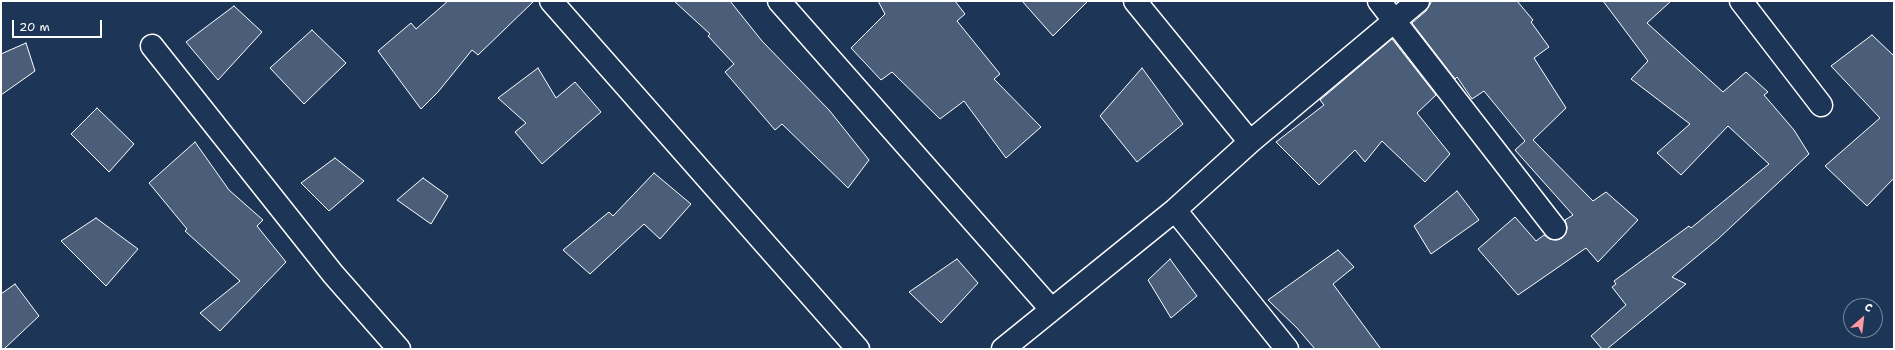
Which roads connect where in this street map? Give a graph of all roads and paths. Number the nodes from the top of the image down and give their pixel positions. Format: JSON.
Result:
{"nodes":[{"id":1,"x":551,"y":1,"type":"edge"},
{"id":2,"x":779,"y":1,"type":"edge"},
{"id":3,"x":1135,"y":1,"type":"edge"},
{"id":4,"x":1379,"y":1,"type":"edge"},
{"id":5,"x":1418,"y":1,"type":"edge"},
{"id":6,"x":1741,"y":1,"type":"edge"},
{"id":7,"x":1394,"y":20,"type":"junction"},
{"id":8,"x":152,"y":46,"type":"dead end"},
{"id":9,"x":1821,"y":105,"type":"dead end"},
{"id":10,"x":1250,"y":142,"type":"junction"},
{"id":11,"x":1175,"y":210,"type":"junction"},
{"id":12,"x":1555,"y":228,"type":"dead end"},
{"id":13,"x":1051,"y":309,"type":"junction"},
{"id":14,"x":399,"y":349,"type":"edge"},
{"id":15,"x":858,"y":349,"type":"edge"},
{"id":16,"x":1003,"y":349,"type":"edge"},
{"id":17,"x":1287,"y":349,"type":"edge"}],
"edges":[{"from":1,"to":15,"type":"street"},
{"from":2,"to":13,"type":"street"},
{"from":3,"to":10,"type":"street"},
{"from":4,"to":7,"type":"street"},
{"from":5,"to":7,"type":"street"},
{"from":6,"to":9,"type":"street"},
{"from":7,"to":10,"type":"street"},
{"from":7,"to":12,"type":"street"},
{"from":8,"to":14,"type":"street"},
{"from":10,"to":11,"type":"street"},
{"from":11,"to":13,"type":"street"},
{"from":11,"to":17,"type":"street"},
{"from":13,"to":16,"type":"street"}]}
